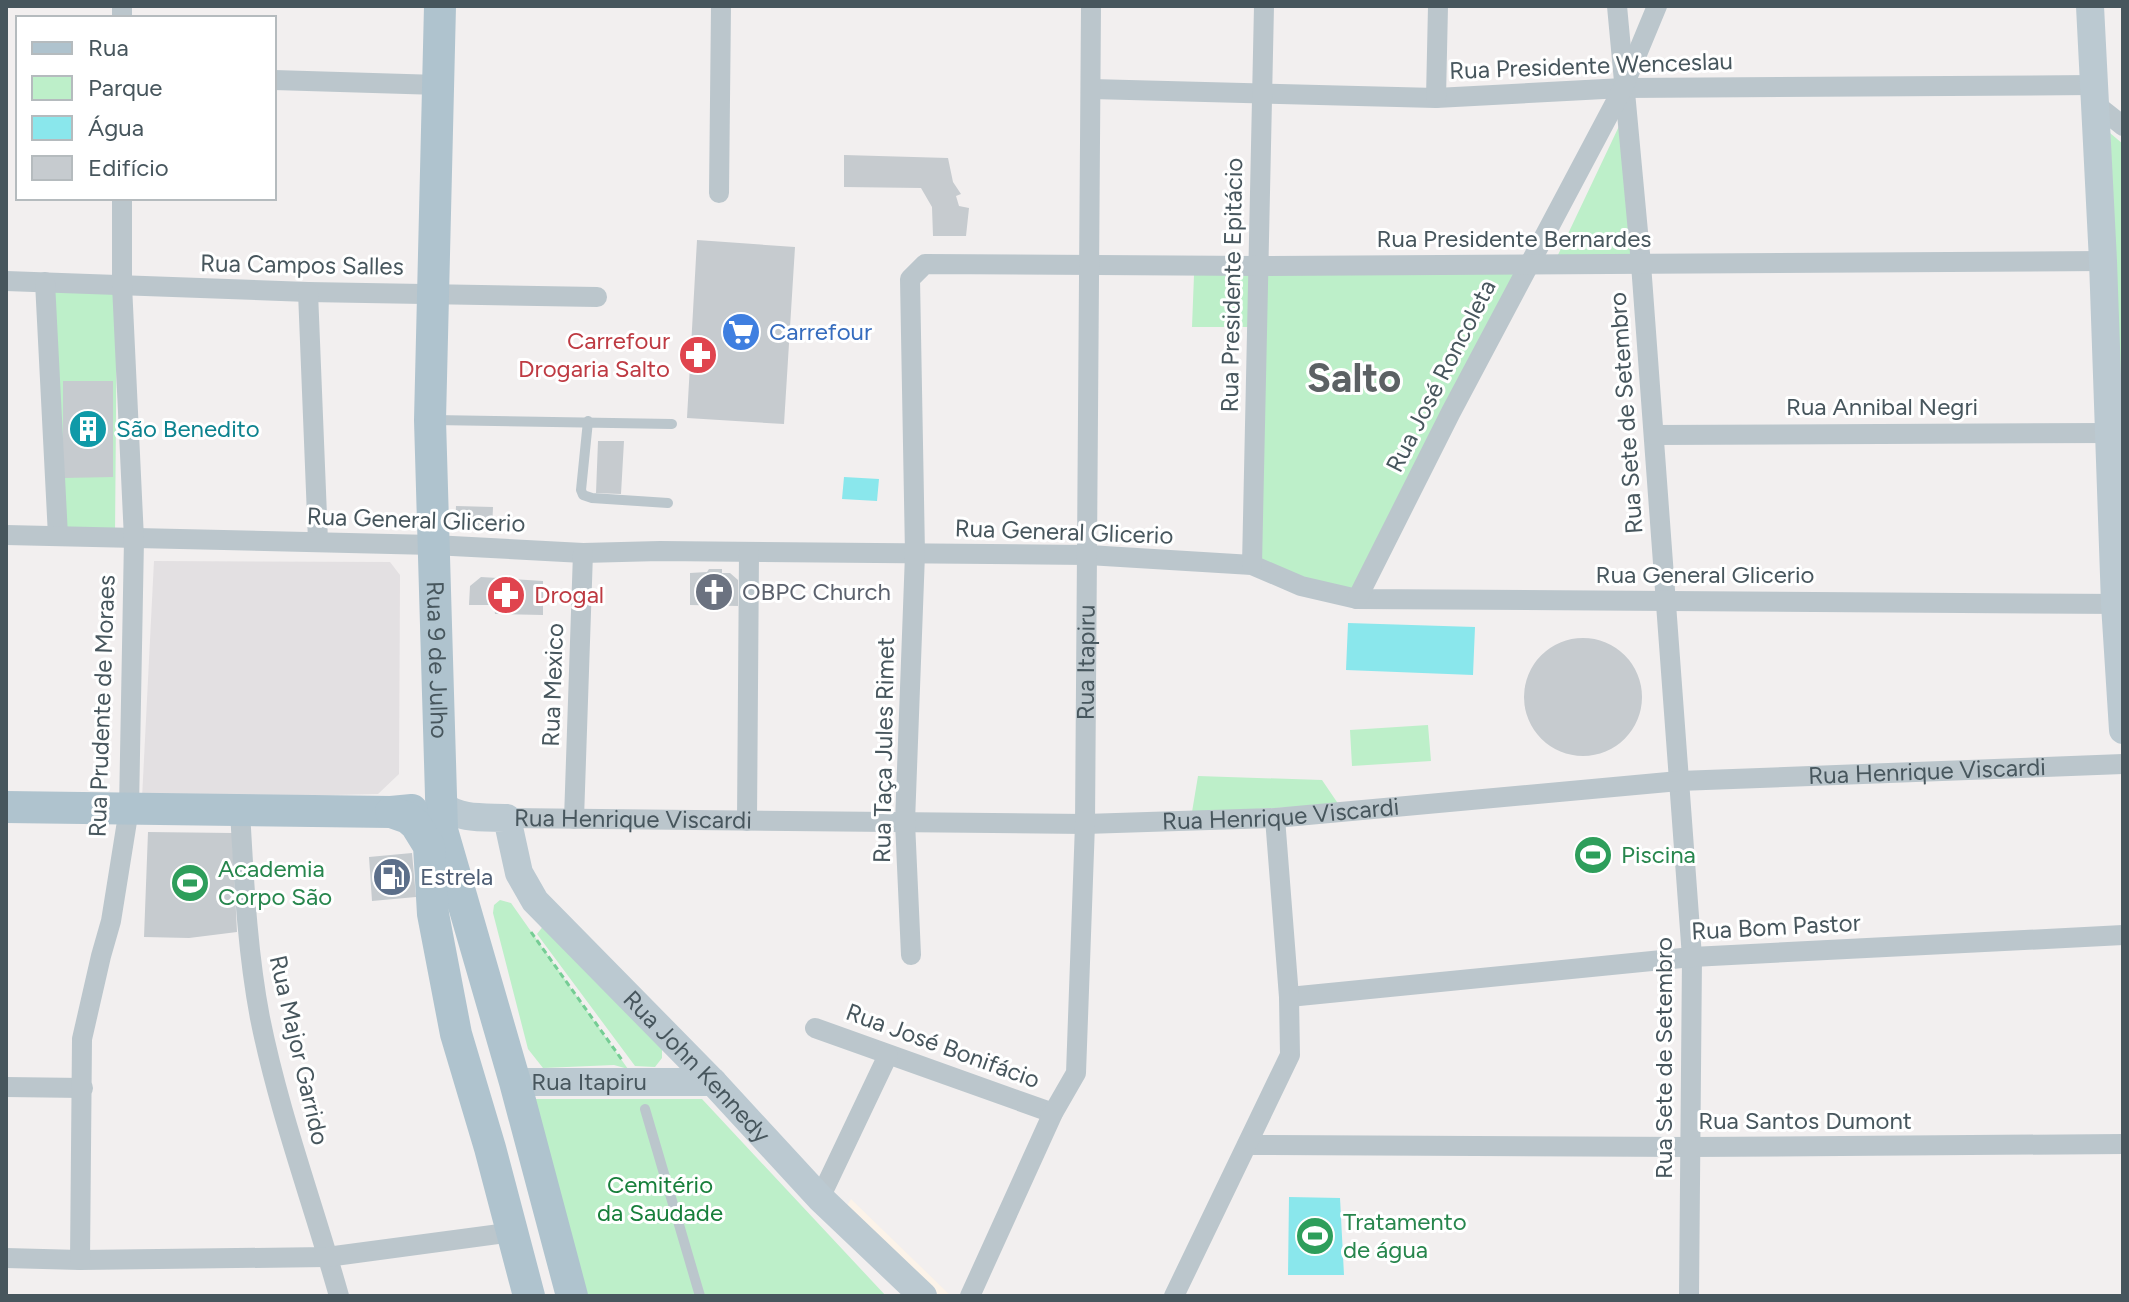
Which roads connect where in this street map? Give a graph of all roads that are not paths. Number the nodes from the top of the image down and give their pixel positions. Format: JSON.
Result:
{"nodes":[{"id":1,"x":440,"y":6,"type":"edge"},
{"id":2,"x":721,"y":6,"type":"edge"},
{"id":3,"x":1091,"y":6,"type":"edge"},
{"id":4,"x":1264,"y":6,"type":"edge"},
{"id":5,"x":1438,"y":6,"type":"edge"},
{"id":6,"x":1617,"y":6,"type":"edge"},
{"id":7,"x":1657,"y":6,"type":"edge"},
{"id":8,"x":2090,"y":6,"type":"edge"},
{"id":9,"x":276,"y":80,"type":"edge"},
{"id":10,"x":439,"y":85,"type":"junction"},
{"id":11,"x":1623,"y":88,"type":"junction"},
{"id":12,"x":1091,"y":89,"type":"junction"},
{"id":13,"x":1263,"y":94,"type":"junction"},
{"id":14,"x":2093,"y":94,"type":"junction"},
{"id":15,"x":1436,"y":98,"type":"junction"},
{"id":16,"x":2123,"y":126,"type":"edge"},
{"id":17,"x":719,"y":193,"type":"dead end"},
{"id":18,"x":122,"y":200,"type":"edge"},
{"id":19,"x":2103,"y":261,"type":"junction"},
{"id":20,"x":925,"y":264,"type":"joint"},
{"id":21,"x":1529,"y":264,"type":"junction"},
{"id":22,"x":1641,"y":264,"type":"junction"},
{"id":23,"x":1088,"y":266,"type":"junction"},
{"id":24,"x":1258,"y":266,"type":"junction"},
{"id":25,"x":6,"y":281,"type":"edge"},
{"id":26,"x":45,"y":282,"type":"junction"},
{"id":27,"x":122,"y":285,"type":"junction"},
{"id":28,"x":308,"y":292,"type":"junction"},
{"id":29,"x":432,"y":294,"type":"junction"},
{"id":30,"x":597,"y":297,"type":"dead end"},
{"id":31,"x":430,"y":420,"type":"junction"},
{"id":32,"x":588,"y":421,"type":"junction"},
{"id":33,"x":672,"y":424,"type":"dead end"},
{"id":34,"x":2110,"y":433,"type":"junction"},
{"id":35,"x":1654,"y":435,"type":"junction"},
{"id":36,"x":668,"y":503,"type":"dead end"},
{"id":37,"x":6,"y":535,"type":"edge"},
{"id":38,"x":58,"y":536,"type":"junction"},
{"id":39,"x":134,"y":539,"type":"junction"},
{"id":40,"x":318,"y":541,"type":"junction"},
{"id":41,"x":433,"y":545,"type":"junction"},
{"id":42,"x":583,"y":553,"type":"junction"},
{"id":43,"x":749,"y":553,"type":"junction"},
{"id":44,"x":915,"y":554,"type":"junction"},
{"id":45,"x":1088,"y":555,"type":"junction"},
{"id":46,"x":1252,"y":565,"type":"junction"},
{"id":47,"x":1357,"y":599,"type":"junction"},
{"id":48,"x":1666,"y":601,"type":"junction"},
{"id":49,"x":2119,"y":604,"type":"edge"},
{"id":50,"x":2123,"y":730,"type":"edge"},
{"id":51,"x":2123,"y":764,"type":"edge"},
{"id":52,"x":1679,"y":781,"type":"junction"},
{"id":53,"x":6,"y":807,"type":"edge"},
{"id":54,"x":129,"y":809,"type":"junction"},
{"id":55,"x":240,"y":811,"type":"junction"},
{"id":56,"x":391,"y":812,"type":"junction"},
{"id":57,"x":444,"y":816,"type":"junction"},
{"id":58,"x":507,"y":818,"type":"junction"},
{"id":59,"x":1275,"y":818,"type":"junction"},
{"id":60,"x":574,"y":819,"type":"junction"},
{"id":61,"x":747,"y":821,"type":"junction"},
{"id":62,"x":905,"y":822,"type":"junction"},
{"id":63,"x":1085,"y":824,"type":"junction"},
{"id":64,"x":2123,"y":935,"type":"edge"},
{"id":65,"x":437,"y":943,"type":"junction"},
{"id":66,"x":911,"y":955,"type":"dead end"},
{"id":67,"x":1692,"y":957,"type":"junction"},
{"id":68,"x":1289,"y":997,"type":"junction"},
{"id":69,"x":815,"y":1028,"type":"dead end"},
{"id":70,"x":672,"y":1041,"type":"junction"},
{"id":71,"x":888,"y":1055,"type":"junction"},
{"id":72,"x":515,"y":1082,"type":"junction"},
{"id":73,"x":713,"y":1082,"type":"junction"},
{"id":74,"x":6,"y":1087,"type":"edge"},
{"id":75,"x":641,"y":1087,"type":"junction"},
{"id":76,"x":83,"y":1088,"type":"junction"},
{"id":77,"x":1053,"y":1113,"type":"junction"},
{"id":78,"x":2123,"y":1144,"type":"edge"},
{"id":79,"x":1247,"y":1145,"type":"junction"},
{"id":80,"x":1690,"y":1147,"type":"junction"},
{"id":81,"x":820,"y":1198,"type":"junction"},
{"id":82,"x":514,"y":1232,"type":"junction"},
{"id":83,"x":327,"y":1257,"type":"junction"},
{"id":84,"x":6,"y":1258,"type":"edge"},
{"id":85,"x":80,"y":1260,"type":"junction"},
{"id":86,"x":339,"y":1296,"type":"edge"},
{"id":87,"x":529,"y":1296,"type":"edge"},
{"id":88,"x":572,"y":1296,"type":"edge"},
{"id":89,"x":700,"y":1296,"type":"edge"},
{"id":90,"x":923,"y":1296,"type":"edge"},
{"id":91,"x":970,"y":1296,"type":"edge"},
{"id":92,"x":1174,"y":1296,"type":"edge"},
{"id":93,"x":1689,"y":1296,"type":"edge"}],
"edges":[{"from":1,"to":10,"type":"main road","name":"Rua 9 de Julho"},
{"from":2,"to":17,"type":"street"},
{"from":3,"to":12,"type":"street","name":"Rua Itapiru"},
{"from":4,"to":13,"type":"street","name":"Rua Presidente Epitácio"},
{"from":5,"to":15,"type":"street"},
{"from":6,"to":11,"type":"street","name":"Rua Sete de Setembro"},
{"from":7,"to":11,"type":"street","name":"Rua José Roncoleta"},
{"from":8,"to":14,"type":"street"},
{"from":9,"to":10,"type":"street"},
{"from":10,"to":29,"type":"main road","name":"Rua 9 de Julho"},
{"from":11,"to":14,"type":"street","name":"Rua Presidente Wenceslau"},
{"from":11,"to":15,"type":"street","name":"Rua Presidente Wenceslau"},
{"from":11,"to":21,"type":"street","name":"Rua José Roncoleta"},
{"from":11,"to":22,"type":"street","name":"Rua Sete de Setembro"},
{"from":12,"to":13,"type":"street","name":"Rua Presidente Wenceslau"},
{"from":12,"to":23,"type":"street","name":"Rua Itapiru"},
{"from":13,"to":15,"type":"street","name":"Rua Presidente Wenceslau"},
{"from":13,"to":24,"type":"street","name":"Rua Presidente Epitácio"},
{"from":14,"to":16,"type":"street"},
{"from":14,"to":19,"type":"street"},
{"from":18,"to":27,"type":"street","name":"Rua Prudente de Moraes"},
{"from":19,"to":22,"type":"street","name":"Rua Presidente Bernardes"},
{"from":19,"to":34,"type":"street"},
{"from":20,"to":23,"type":"street","name":"Rua Presidente Bernardes"},
{"from":20,"to":44,"type":"street","name":"Rua Taça Jules Rimet"},
{"from":21,"to":22,"type":"street","name":"Rua Presidente Bernardes"},
{"from":21,"to":24,"type":"street","name":"Rua Presidente Bernardes"},
{"from":21,"to":47,"type":"street","name":"Rua José Roncoleta"},
{"from":22,"to":35,"type":"street","name":"Rua Sete de Setembro"},
{"from":23,"to":24,"type":"street","name":"Rua Presidente Bernardes"},
{"from":23,"to":45,"type":"street","name":"Rua Itapiru"},
{"from":24,"to":46,"type":"street","name":"Rua Presidente Epitácio"},
{"from":25,"to":26,"type":"street","name":"Rua Campos Salles"},
{"from":26,"to":27,"type":"street","name":"Rua Campos Salles"},
{"from":26,"to":38,"type":"street"},
{"from":27,"to":28,"type":"street","name":"Rua Campos Salles"},
{"from":27,"to":39,"type":"street","name":"Rua Prudente de Moraes"},
{"from":28,"to":29,"type":"street","name":"Rua Campos Salles"},
{"from":28,"to":40,"type":"street"},
{"from":29,"to":30,"type":"street","name":"Rua Campos Salles"},
{"from":29,"to":31,"type":"main road","name":"Rua 9 de Julho"},
{"from":31,"to":32,"type":"lane"},
{"from":31,"to":41,"type":"main road","name":"Rua 9 de Julho"},
{"from":32,"to":33,"type":"lane"},
{"from":32,"to":36,"type":"lane"},
{"from":34,"to":35,"type":"street","name":"Rua Annibal Negri"},
{"from":34,"to":49,"type":"street"},
{"from":35,"to":48,"type":"street","name":"Rua Sete de Setembro"},
{"from":37,"to":38,"type":"street","name":"Rua General Glicerio"},
{"from":38,"to":39,"type":"street","name":"Rua General Glicerio"},
{"from":39,"to":40,"type":"street","name":"Rua General Glicerio"},
{"from":39,"to":54,"type":"street","name":"Rua Prudente de Moraes"},
{"from":40,"to":41,"type":"street","name":"Rua General Glicerio"},
{"from":41,"to":42,"type":"street","name":"Rua General Glicerio"},
{"from":41,"to":57,"type":"main road","name":"Rua 9 de Julho"},
{"from":42,"to":43,"type":"street","name":"Rua General Glicerio"},
{"from":42,"to":60,"type":"street","name":"Rua Mexico"},
{"from":43,"to":44,"type":"street","name":"Rua General Glicerio"},
{"from":43,"to":61,"type":"street"},
{"from":44,"to":45,"type":"street","name":"Rua General Glicerio"},
{"from":44,"to":62,"type":"street","name":"Rua Taça Jules Rimet"},
{"from":45,"to":46,"type":"street","name":"Rua General Glicerio"},
{"from":45,"to":63,"type":"street","name":"Rua Itapiru"},
{"from":46,"to":47,"type":"street","name":"Rua General Glicerio"},
{"from":47,"to":48,"type":"street","name":"Rua General Glicerio"},
{"from":48,"to":49,"type":"street","name":"Rua General Glicerio"},
{"from":48,"to":52,"type":"street","name":"Rua Sete de Setembro"},
{"from":49,"to":50,"type":"street"},
{"from":51,"to":52,"type":"street","name":"Rua Henrique Viscardi"},
{"from":52,"to":59,"type":"street","name":"Rua Henrique Viscardi"},
{"from":52,"to":67,"type":"street","name":"Rua Sete de Setembro"},
{"from":53,"to":54,"type":"main road"},
{"from":54,"to":55,"type":"main road"},
{"from":54,"to":76,"type":"street","name":"Rua Prudente de Moraes"},
{"from":55,"to":56,"type":"main road"},
{"from":55,"to":83,"type":"street","name":"Rua Major Garrido"},
{"from":56,"to":57,"type":"main road","name":"Rua 9 de Julho"},
{"from":56,"to":57,"type":"main road"},
{"from":57,"to":58,"type":"street","name":"Rua Henrique Viscardi"},
{"from":57,"to":65,"type":"main road","name":"Rua 9 de Julho"},
{"from":57,"to":72,"type":"main road","name":"Rua 9 de Julho"},
{"from":58,"to":60,"type":"street","name":"Rua Henrique Viscardi"},
{"from":58,"to":70,"type":"street","name":"Rua John Kennedy"},
{"from":59,"to":63,"type":"street","name":"Rua Henrique Viscardi"},
{"from":59,"to":68,"type":"street"},
{"from":60,"to":61,"type":"street","name":"Rua Henrique Viscardi"},
{"from":61,"to":62,"type":"street","name":"Rua Henrique Viscardi"},
{"from":62,"to":63,"type":"street","name":"Rua Henrique Viscardi"},
{"from":62,"to":66,"type":"street","name":"Rua Taça Jules Rimet"},
{"from":63,"to":77,"type":"street","name":"Rua Itapiru"},
{"from":64,"to":67,"type":"street","name":"Rua Bom Pastor"},
{"from":65,"to":72,"type":"main road"},
{"from":65,"to":82,"type":"main road","name":"Rua 9 de Julho"},
{"from":67,"to":68,"type":"street","name":"Rua Bom Pastor"},
{"from":67,"to":80,"type":"street","name":"Rua Sete de Setembro"},
{"from":68,"to":79,"type":"street"},
{"from":69,"to":71,"type":"street","name":"Rua José Bonifácio"},
{"from":70,"to":73,"type":"street","name":"Rua John Kennedy"},
{"from":70,"to":75,"type":"street"},
{"from":71,"to":77,"type":"street","name":"Rua José Bonifácio"},
{"from":71,"to":81,"type":"street"},
{"from":72,"to":75,"type":"street","name":"Rua Itapiru"},
{"from":72,"to":88,"type":"main road","name":"Rua 9 de Julho"},
{"from":73,"to":75,"type":"street","name":"Rua Itapiru"},
{"from":73,"to":81,"type":"street","name":"Rua John Kennedy"},
{"from":74,"to":76,"type":"street"},
{"from":75,"to":89,"type":"lane"},
{"from":76,"to":85,"type":"street","name":"Rua Prudente de Moraes"},
{"from":77,"to":91,"type":"street","name":"Rua Itapiru"},
{"from":78,"to":80,"type":"street","name":"Rua Santos Dumont"},
{"from":79,"to":80,"type":"street","name":"Rua Santos Dumont"},
{"from":79,"to":92,"type":"street"},
{"from":80,"to":93,"type":"street","name":"Rua Sete de Setembro"},
{"from":81,"to":90,"type":"street","name":"Rua John Kennedy"},
{"from":82,"to":83,"type":"street"},
{"from":82,"to":87,"type":"main road","name":"Rua 9 de Julho"},
{"from":83,"to":85,"type":"street"},
{"from":83,"to":86,"type":"street","name":"Rua Major Garrido"},
{"from":84,"to":85,"type":"street"}]}
